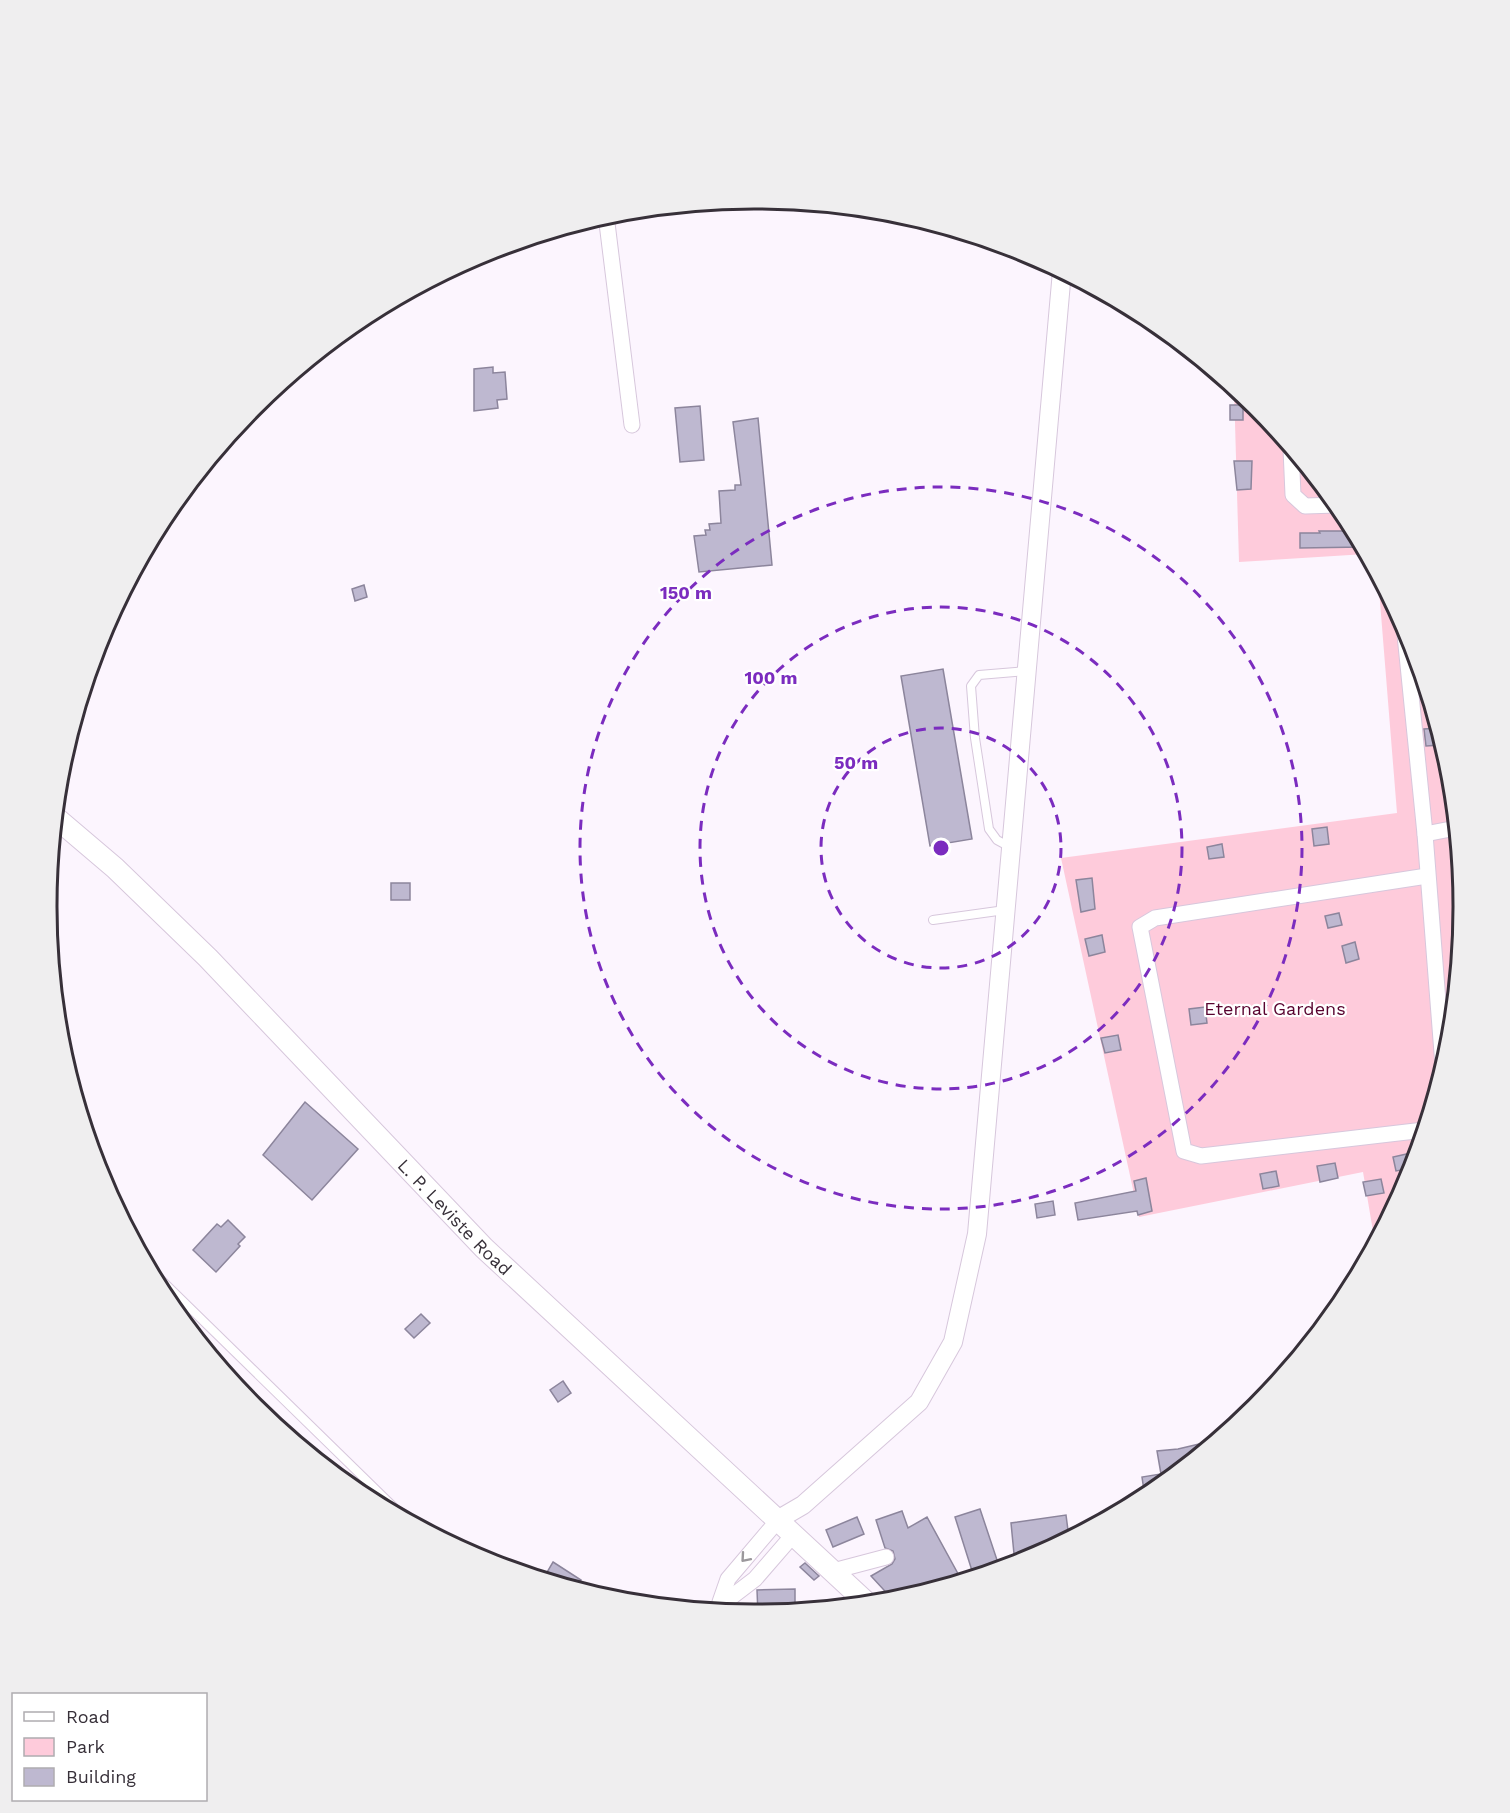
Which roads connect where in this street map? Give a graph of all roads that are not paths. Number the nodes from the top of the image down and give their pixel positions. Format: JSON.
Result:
{"nodes":[{"id":1,"x":607,"y":225,"type":"edge"},
{"id":2,"x":1061,"y":279,"type":"edge"},
{"id":3,"x":632,"y":425,"type":"dead end"},
{"id":4,"x":1291,"y":460,"type":"edge"},
{"id":5,"x":1325,"y":505,"type":"edge"},
{"id":6,"x":1407,"y":659,"type":"edge"},
{"id":7,"x":1028,"y":671,"type":"junction"},
{"id":8,"x":62,"y":823,"type":"edge"},
{"id":9,"x":1449,"y":829,"type":"edge"},
{"id":10,"x":1425,"y":834,"type":"junction"},
{"id":11,"x":1012,"y":848,"type":"junction"},
{"id":12,"x":1427,"y":876,"type":"junction"},
{"id":13,"x":1006,"y":909,"type":"junction"},
{"id":14,"x":933,"y":920,"type":"dead end"},
{"id":15,"x":1441,"y":1039,"type":"edge"},
{"id":16,"x":1416,"y":1131,"type":"edge"},
{"id":17,"x":174,"y":1292,"type":"edge"},
{"id":18,"x":384,"y":1497,"type":"edge"},
{"id":19,"x":803,"y":1505,"type":"junction"},
{"id":20,"x":779,"y":1520,"type":"junction"},
{"id":21,"x":794,"y":1534,"type":"junction"},
{"id":22,"x":886,"y":1557,"type":"dead end"},
{"id":23,"x":833,"y":1571,"type":"junction"},
{"id":24,"x":860,"y":1597,"type":"edge"},
{"id":25,"x":718,"y":1603,"type":"edge"},
{"id":26,"x":722,"y":1603,"type":"edge"}],
"edges":[{"from":1,"to":3,"type":"street"},
{"from":2,"to":7,"type":"street"},
{"from":4,"to":5,"type":"street"},
{"from":6,"to":10,"type":"street"},
{"from":7,"to":11,"type":"street"},
{"from":7,"to":11,"type":"lane"},
{"from":8,"to":20,"type":"main road","name":"L. P. Leviste Road"},
{"from":9,"to":10,"type":"street"},
{"from":10,"to":12,"type":"street"},
{"from":11,"to":13,"type":"street"},
{"from":12,"to":15,"type":"street"},
{"from":12,"to":16,"type":"street"},
{"from":13,"to":14,"type":"lane"},
{"from":13,"to":19,"type":"street"},
{"from":17,"to":18,"type":"lane"},
{"from":19,"to":20,"type":"street"},
{"from":19,"to":21,"type":"street"},
{"from":20,"to":21,"type":"main road","name":"L. P. Leviste Road"},
{"from":20,"to":25,"type":"street","one_way":true},
{"from":21,"to":23,"type":"main road","name":"L. P. Leviste Road"},
{"from":21,"to":26,"type":"street"},
{"from":22,"to":23,"type":"street"},
{"from":23,"to":24,"type":"main road","name":"L. P. Leviste Road"}]}
